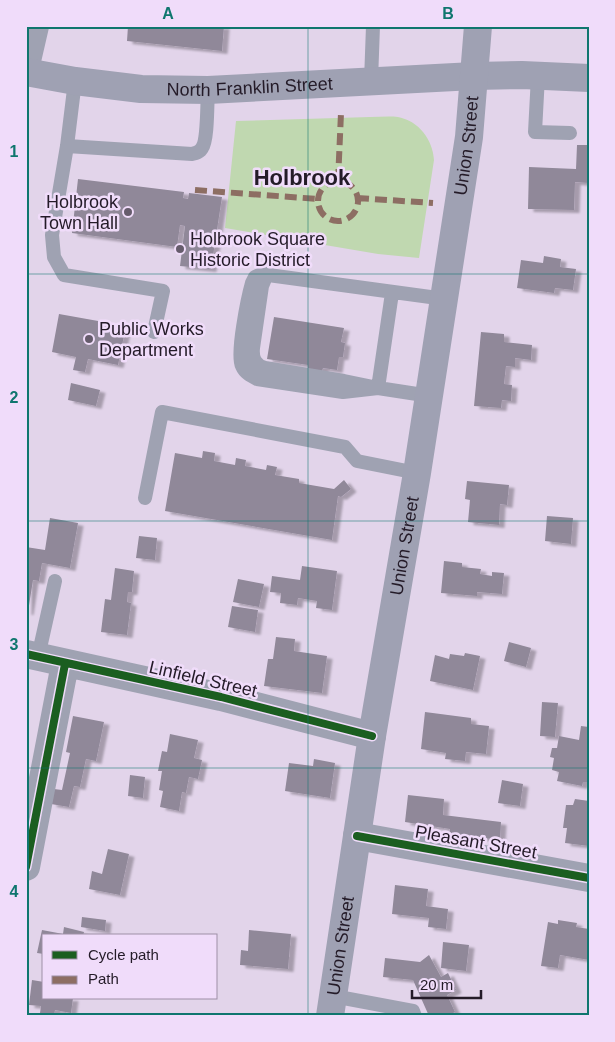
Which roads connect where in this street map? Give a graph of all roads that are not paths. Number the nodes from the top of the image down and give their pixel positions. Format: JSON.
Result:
{"nodes":[{"id":1,"x":35,"y":26,"type":"edge"},
{"id":2,"x":373,"y":26,"type":"edge"},
{"id":3,"x":478,"y":26,"type":"edge"},
{"id":4,"x":26,"y":65,"type":"edge"},
{"id":5,"x":26,"y":72,"type":"edge"},
{"id":6,"x":474,"y":76,"type":"junction"},
{"id":7,"x":538,"y":76,"type":"junction"},
{"id":8,"x":589,"y":78,"type":"edge"},
{"id":9,"x":75,"y":81,"type":"junction"},
{"id":10,"x":371,"y":81,"type":"junction"},
{"id":11,"x":208,"y":90,"type":"junction"},
{"id":12,"x":570,"y":133,"type":"dead end"},
{"id":13,"x":67,"y":146,"type":"junction"},
{"id":14,"x":392,"y":293,"type":"junction"},
{"id":15,"x":445,"y":299,"type":"junction"},
{"id":16,"x":154,"y":332,"type":"dead end"},
{"id":17,"x":378,"y":388,"type":"junction"},
{"id":18,"x":430,"y":396,"type":"junction"},
{"id":19,"x":417,"y":473,"type":"junction"},
{"id":20,"x":145,"y":498,"type":"dead end"},
{"id":21,"x":55,"y":581,"type":"dead end"},
{"id":22,"x":32,"y":656,"type":"edge"},
{"id":23,"x":65,"y":664,"type":"junction"},
{"id":24,"x":372,"y":736,"type":"junction"},
{"id":25,"x":357,"y":836,"type":"junction"},
{"id":26,"x":26,"y":867,"type":"edge"},
{"id":27,"x":589,"y":878,"type":"edge"},
{"id":28,"x":331,"y":1006,"type":"edge"},
{"id":29,"x":415,"y":1016,"type":"edge"}],
"edges":[{"from":1,"to":4,"type":"street"},
{"from":2,"to":10,"type":"lane"},
{"from":3,"to":6,"type":"main road","name":"Union Street"},
{"from":5,"to":9,"type":"main road","name":"North Franklin Street"},
{"from":6,"to":7,"type":"main road","name":"North Franklin Street"},
{"from":6,"to":10,"type":"main road","name":"North Franklin Street"},
{"from":6,"to":15,"type":"main road","name":"Union Street"},
{"from":7,"to":8,"type":"main road","name":"North Franklin Street"},
{"from":7,"to":12,"type":"lane"},
{"from":9,"to":11,"type":"main road","name":"North Franklin Street"},
{"from":9,"to":13,"type":"lane"},
{"from":10,"to":11,"type":"main road","name":"North Franklin Street"},
{"from":11,"to":13,"type":"lane"},
{"from":13,"to":16,"type":"lane"},
{"from":14,"to":15,"type":"lane"},
{"from":14,"to":17,"type":"lane"},
{"from":14,"to":17,"type":"lane"},
{"from":15,"to":18,"type":"main road","name":"Union Street"},
{"from":17,"to":18,"type":"lane"},
{"from":18,"to":19,"type":"main road","name":"Union Street"},
{"from":19,"to":20,"type":"lane"},
{"from":19,"to":24,"type":"main road","name":"Union Street"},
{"from":21,"to":22,"type":"lane"},
{"from":22,"to":23,"type":"street","name":"Linfield Street"},
{"from":23,"to":24,"type":"street","name":"Linfield Street"},
{"from":23,"to":26,"type":"street"},
{"from":24,"to":25,"type":"main road","name":"Union Street"},
{"from":25,"to":27,"type":"street","name":"Pleasant Street"},
{"from":25,"to":28,"type":"main road","name":"Union Street"},
{"from":28,"to":29,"type":"lane"}]}
